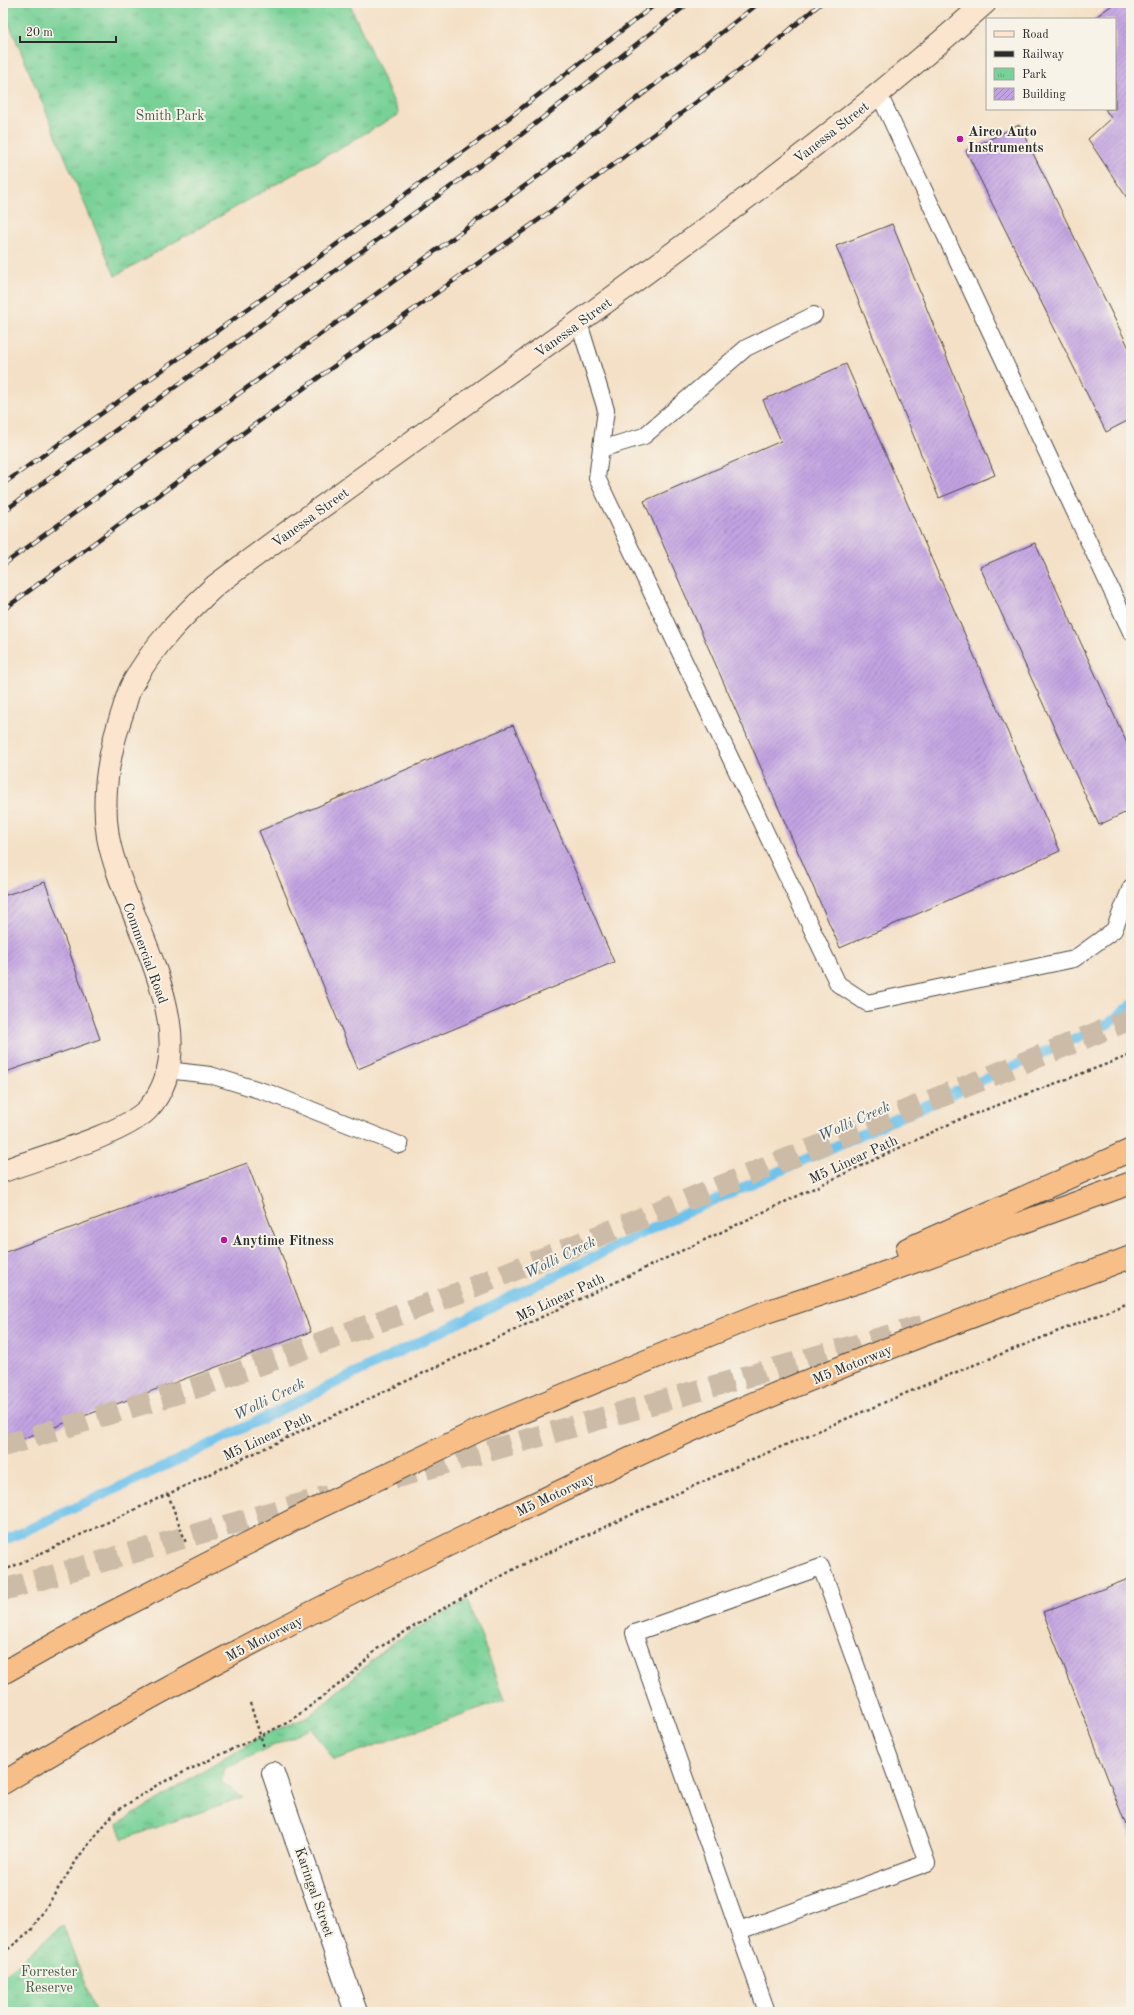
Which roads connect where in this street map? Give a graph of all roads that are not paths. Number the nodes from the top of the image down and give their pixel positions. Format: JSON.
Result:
{"nodes":[{"id":1,"x":985,"y":3,"type":"edge"},
{"id":2,"x":879,"y":94,"type":"junction"},
{"id":3,"x":814,"y":315,"type":"dead end"},
{"id":4,"x":579,"y":323,"type":"junction"},
{"id":5,"x":601,"y":449,"type":"junction"},
{"id":6,"x":1131,"y":632,"type":"edge"},
{"id":7,"x":156,"y":646,"type":"joint"},
{"id":8,"x":1131,"y":887,"type":"edge"},
{"id":9,"x":167,"y":1070,"type":"junction"},
{"id":10,"x":400,"y":1145,"type":"dead end"},
{"id":11,"x":1131,"y":1150,"type":"edge"},
{"id":12,"x":3,"y":1171,"type":"edge"},
{"id":13,"x":1131,"y":1183,"type":"edge"},
{"id":14,"x":1131,"y":1257,"type":"edge"},
{"id":15,"x":763,"y":1313,"type":"junction"},
{"id":16,"x":3,"y":1673,"type":"edge"},
{"id":17,"x":273,"y":1773,"type":"dead end"},
{"id":18,"x":3,"y":1783,"type":"edge"},
{"id":19,"x":739,"y":1931,"type":"junction"},
{"id":20,"x":356,"y":2012,"type":"edge"},
{"id":21,"x":767,"y":2012,"type":"edge"}],
"edges":[{"from":1,"to":2,"type":"main road","name":"Vanessa Street"},
{"from":2,"to":4,"type":"main road","name":"Vanessa Street"},
{"from":2,"to":6,"type":"lane"},
{"from":3,"to":5,"type":"lane"},
{"from":4,"to":5,"type":"lane"},
{"from":4,"to":7,"type":"main road","name":"Vanessa Street"},
{"from":5,"to":8,"type":"lane"},
{"from":7,"to":9,"type":"main road","name":"Commercial Road"},
{"from":9,"to":10,"type":"lane"},
{"from":9,"to":12,"type":"main road","name":"Commercial Road"},
{"from":11,"to":15,"type":"highway"},
{"from":13,"to":15,"type":"highway"},
{"from":14,"to":18,"type":"highway","name":"M5 Motorway"},
{"from":15,"to":16,"type":"highway"},
{"from":17,"to":20,"type":"street","name":"Karingal Street"},
{"from":19,"to":19,"type":"lane"},
{"from":19,"to":21,"type":"lane"}]}
